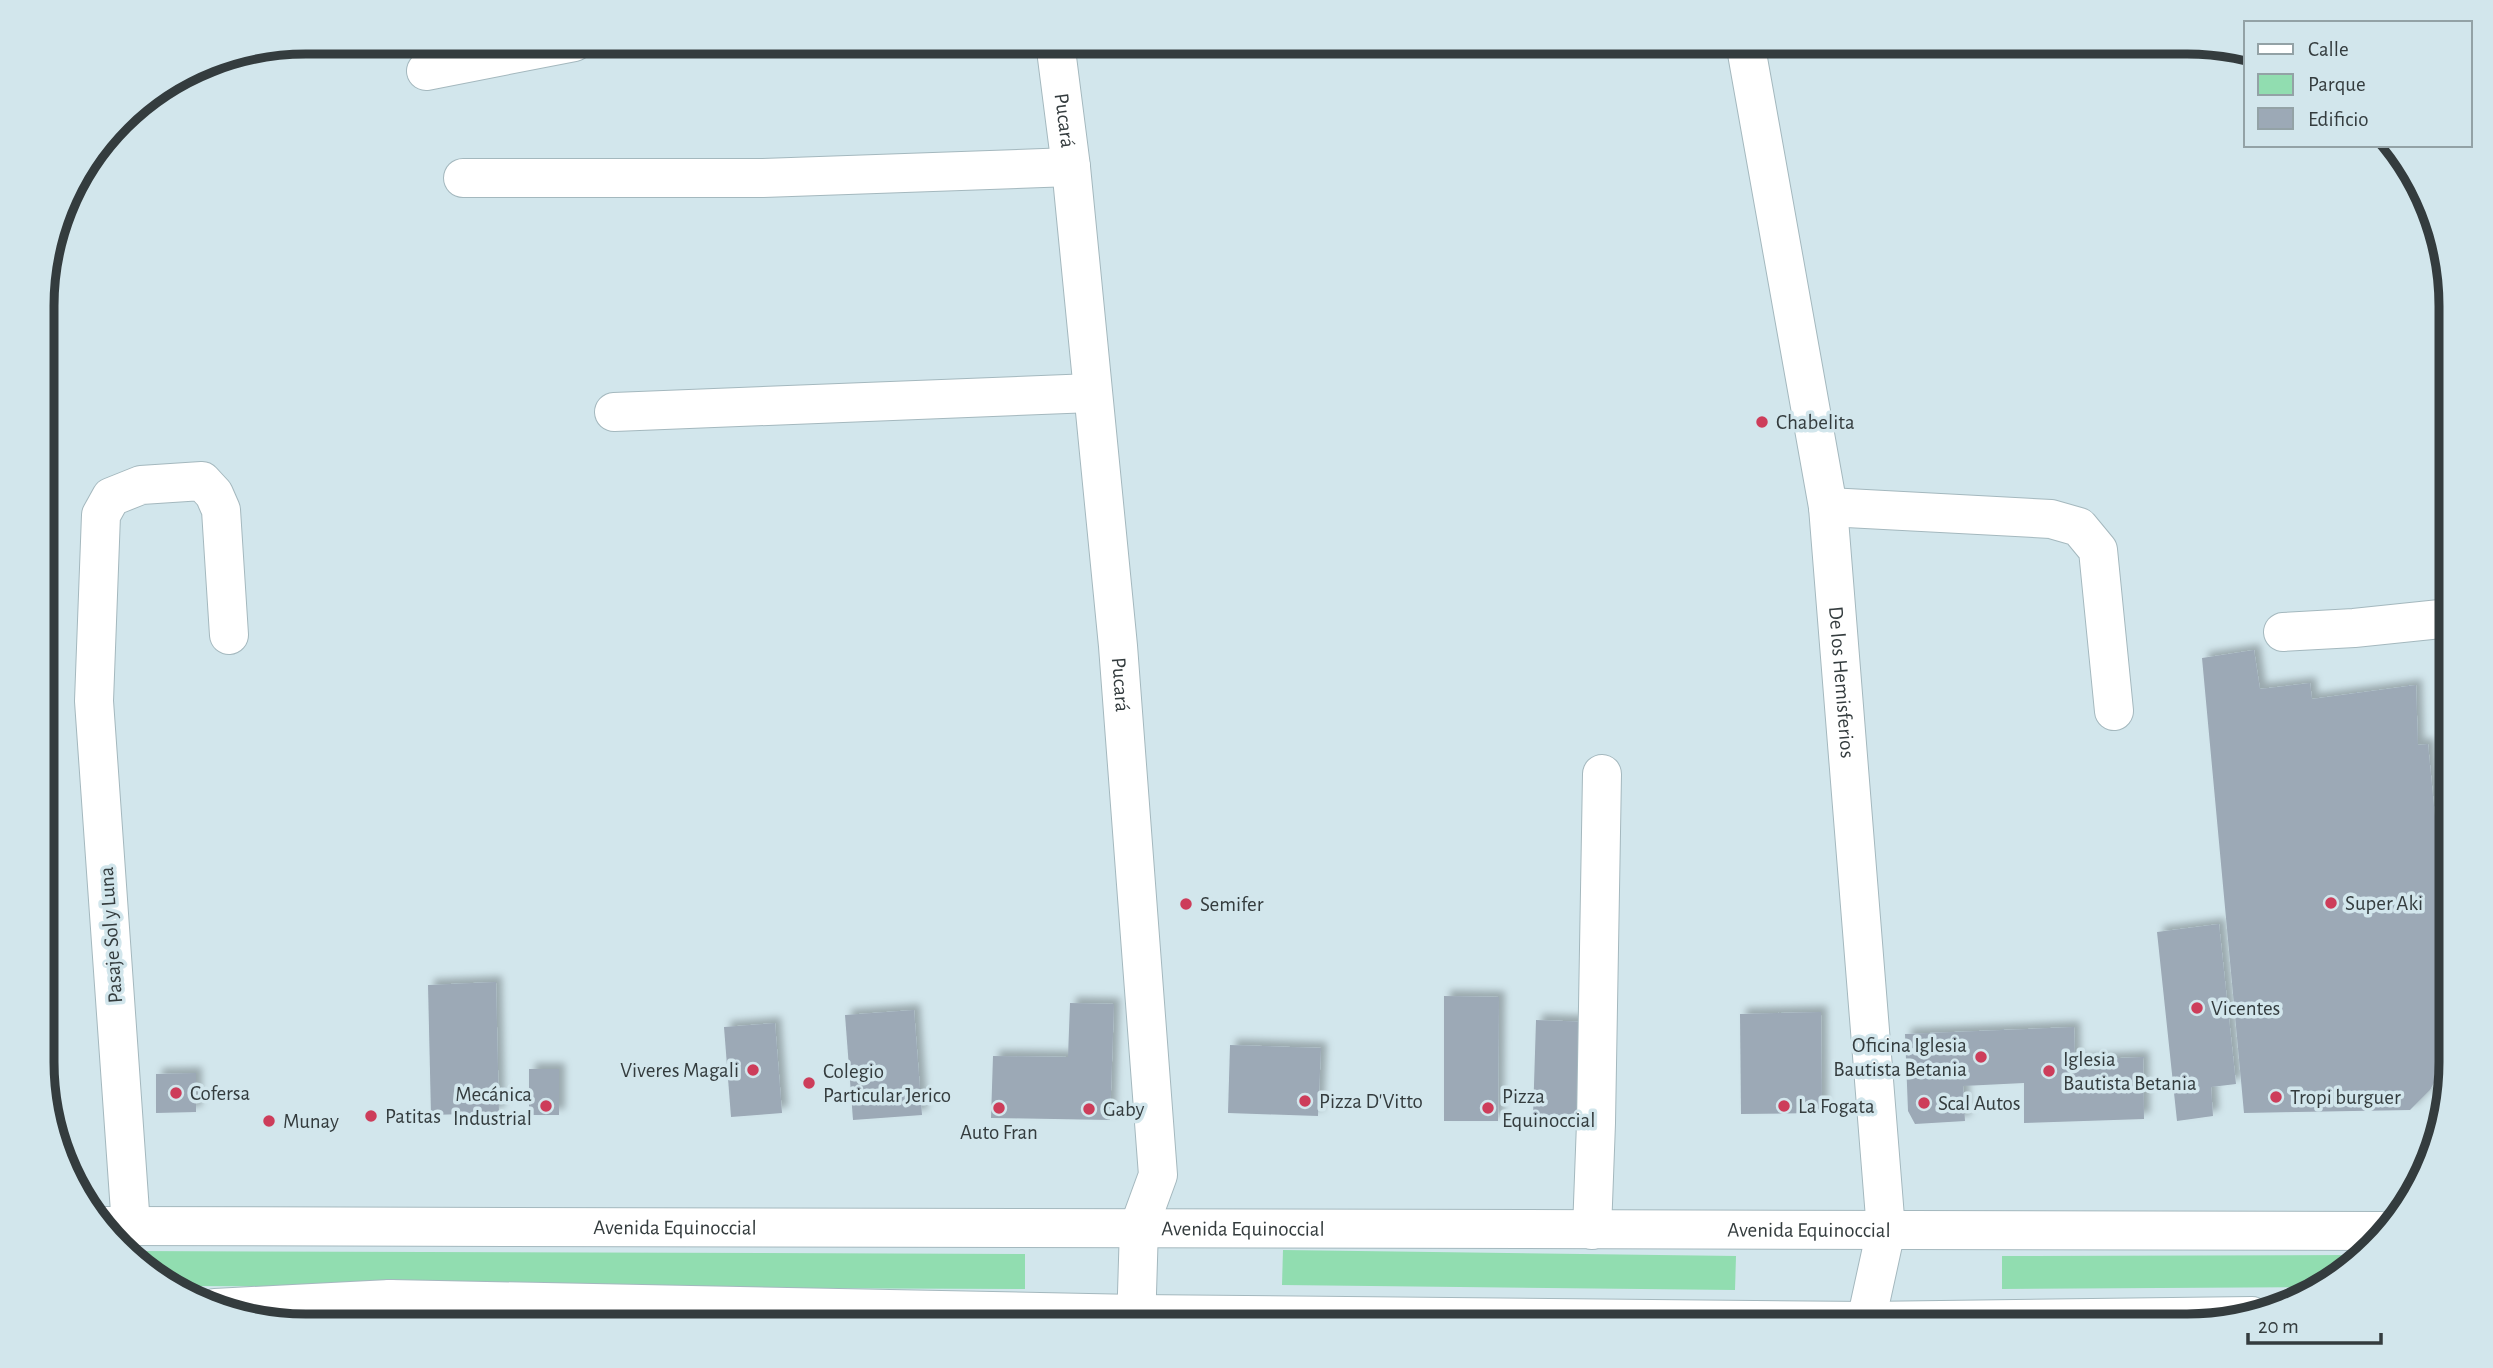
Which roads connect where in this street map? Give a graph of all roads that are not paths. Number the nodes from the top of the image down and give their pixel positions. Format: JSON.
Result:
{"nodes":[{"id":1,"x":513,"y":54,"type":"edge"},
{"id":2,"x":1057,"y":54,"type":"edge"},
{"id":3,"x":1747,"y":54,"type":"edge"},
{"id":4,"x":426,"y":71,"type":"dead end"},
{"id":5,"x":1071,"y":167,"type":"junction"},
{"id":6,"x":463,"y":178,"type":"dead end"},
{"id":7,"x":1092,"y":393,"type":"junction"},
{"id":8,"x":614,"y":412,"type":"dead end"},
{"id":9,"x":1828,"y":507,"type":"junction"},
{"id":10,"x":2439,"y":619,"type":"edge"},
{"id":11,"x":2283,"y":632,"type":"dead end"},
{"id":12,"x":229,"y":635,"type":"dead end"},
{"id":13,"x":2114,"y":711,"type":"dead end"},
{"id":14,"x":1602,"y":774,"type":"dead end"},
{"id":15,"x":118,"y":1226,"type":"edge"},
{"id":16,"x":1139,"y":1227,"type":"junction"},
{"id":17,"x":1592,"y":1230,"type":"junction"},
{"id":18,"x":1886,"y":1230,"type":"junction"},
{"id":19,"x":2373,"y":1231,"type":"edge"},
{"id":20,"x":261,"y":1310,"type":"edge"},
{"id":21,"x":389,"y":1312,"type":"edge"},
{"id":22,"x":543,"y":1314,"type":"edge"},
{"id":23,"x":1136,"y":1314,"type":"edge"},
{"id":24,"x":1868,"y":1314,"type":"edge"}],
"edges":[{"from":1,"to":4,"type":"street"},
{"from":2,"to":5,"type":"street","name":"Pucará"},
{"from":3,"to":9,"type":"street","name":"De los Hemisferios"},
{"from":5,"to":6,"type":"street"},
{"from":5,"to":7,"type":"street","name":"Pucará"},
{"from":7,"to":8,"type":"street"},
{"from":7,"to":16,"type":"street","name":"Pucará"},
{"from":9,"to":13,"type":"street"},
{"from":9,"to":18,"type":"street","name":"De los Hemisferios"},
{"from":10,"to":11,"type":"street"},
{"from":12,"to":15,"type":"street","name":"Pasaje Sol y Luna"},
{"from":14,"to":17,"type":"street"},
{"from":15,"to":16,"type":"street","name":"Avenida Equinoccial"},
{"from":16,"to":17,"type":"street","name":"Avenida Equinoccial"},
{"from":16,"to":23,"type":"street","name":"Pucará"},
{"from":17,"to":18,"type":"street","name":"Avenida Equinoccial"},
{"from":18,"to":19,"type":"street","name":"Avenida Equinoccial"},
{"from":18,"to":24,"type":"street","name":"De los Hemisferios"},
{"from":20,"to":21,"type":"street"},
{"from":21,"to":22,"type":"street"}]}
